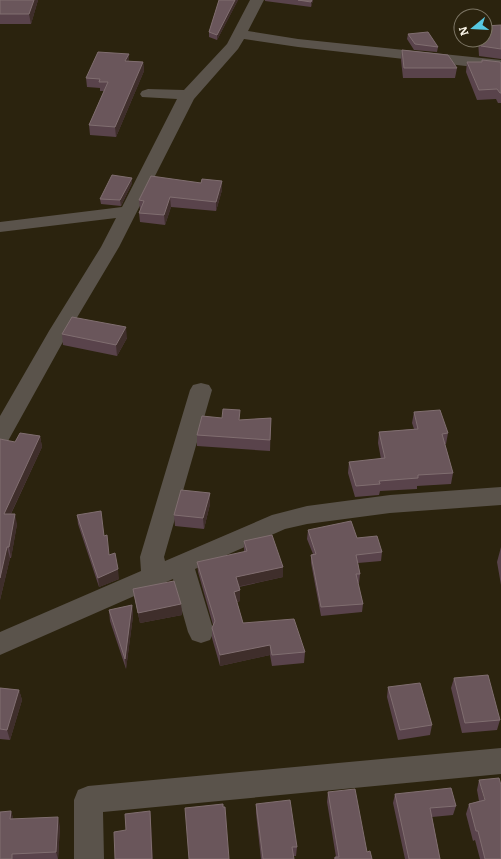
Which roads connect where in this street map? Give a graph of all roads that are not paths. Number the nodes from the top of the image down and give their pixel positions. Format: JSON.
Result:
{"nodes":[{"id":1,"x":257,"y":0,"type":"edge"},
{"id":2,"x":239,"y":34,"type":"junction"},
{"id":3,"x":501,"y":65,"type":"edge"},
{"id":4,"x":148,"y":94,"type":"dead end"},
{"id":5,"x":189,"y":95,"type":"junction"},
{"id":6,"x":128,"y":211,"type":"junction"},
{"id":7,"x":0,"y":227,"type":"edge"},
{"id":8,"x":201,"y":390,"type":"dead end"},
{"id":9,"x":0,"y":435,"type":"edge"},
{"id":10,"x":501,"y":496,"type":"edge"},
{"id":11,"x":182,"y":565,"type":"junction"},
{"id":12,"x":154,"y":577,"type":"junction"},
{"id":13,"x":200,"y":632,"type":"dead end"},
{"id":14,"x":0,"y":644,"type":"edge"},
{"id":15,"x":501,"y":761,"type":"edge"},
{"id":16,"x":89,"y":859,"type":"edge"}],
"edges":[{"from":1,"to":2,"type":"street"},
{"from":2,"to":3,"type":"street"},
{"from":2,"to":5,"type":"street"},
{"from":4,"to":5,"type":"street"},
{"from":5,"to":6,"type":"street"},
{"from":6,"to":7,"type":"street"},
{"from":6,"to":9,"type":"street"},
{"from":8,"to":12,"type":"street"},
{"from":10,"to":11,"type":"street"},
{"from":11,"to":12,"type":"street"},
{"from":11,"to":13,"type":"street"},
{"from":12,"to":14,"type":"street"},
{"from":15,"to":16,"type":"street"}]}
